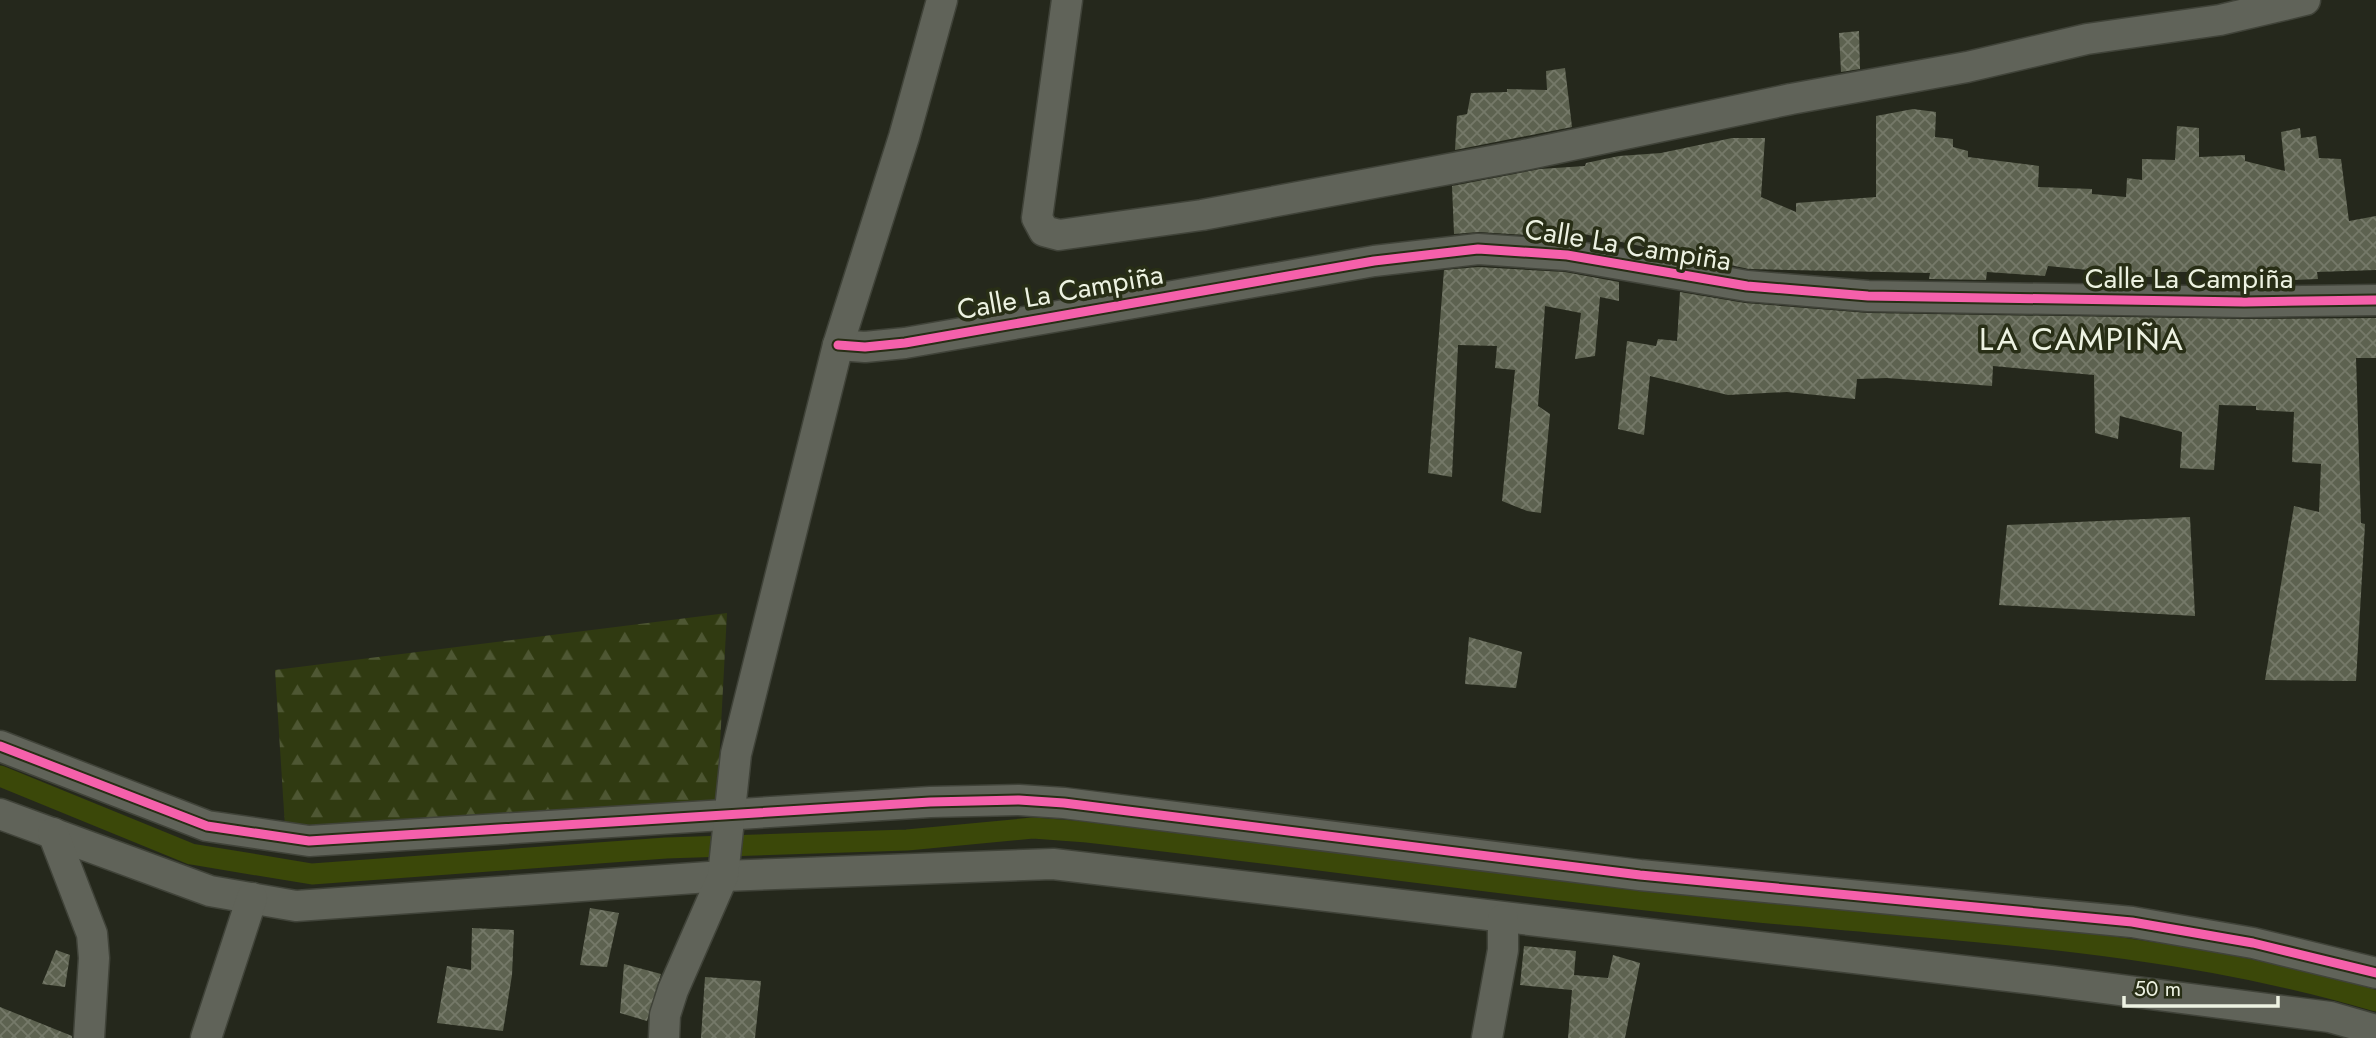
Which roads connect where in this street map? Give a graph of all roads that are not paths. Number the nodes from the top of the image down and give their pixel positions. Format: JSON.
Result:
{"nodes":[{"id":1,"x":942,"y":0,"type":"edge"},
{"id":2,"x":1067,"y":0,"type":"edge"},
{"id":3,"x":2305,"y":0,"type":"edge"},
{"id":4,"x":2376,"y":300,"type":"edge"},
{"id":5,"x":838,"y":345,"type":"junction"},
{"id":6,"x":0,"y":746,"type":"edge"},
{"id":7,"x":0,"y":814,"type":"edge"},
{"id":8,"x":729,"y":821,"type":"junction"},
{"id":9,"x":53,"y":833,"type":"junction"},
{"id":10,"x":725,"y":866,"type":"junction"},
{"id":11,"x":252,"y":898,"type":"junction"},
{"id":12,"x":1503,"y":919,"type":"junction"},
{"id":13,"x":2376,"y":973,"type":"edge"},
{"id":14,"x":2376,"y":1030,"type":"edge"},
{"id":15,"x":89,"y":1038,"type":"edge"},
{"id":16,"x":206,"y":1038,"type":"edge"},
{"id":17,"x":664,"y":1038,"type":"edge"},
{"id":18,"x":1487,"y":1038,"type":"edge"}],
"edges":[{"from":1,"to":5,"type":"street"},
{"from":2,"to":3,"type":"street"},
{"from":4,"to":5,"type":"street","name":"Calle La Campiña"},
{"from":5,"to":8,"type":"street"},
{"from":6,"to":8,"type":"street"},
{"from":7,"to":9,"type":"street"},
{"from":8,"to":10,"type":"street"},
{"from":8,"to":13,"type":"street"},
{"from":9,"to":11,"type":"street"},
{"from":9,"to":15,"type":"street"},
{"from":10,"to":11,"type":"street"},
{"from":10,"to":12,"type":"street"},
{"from":10,"to":17,"type":"street"},
{"from":11,"to":16,"type":"street"},
{"from":12,"to":14,"type":"street"},
{"from":12,"to":18,"type":"street"}]}
